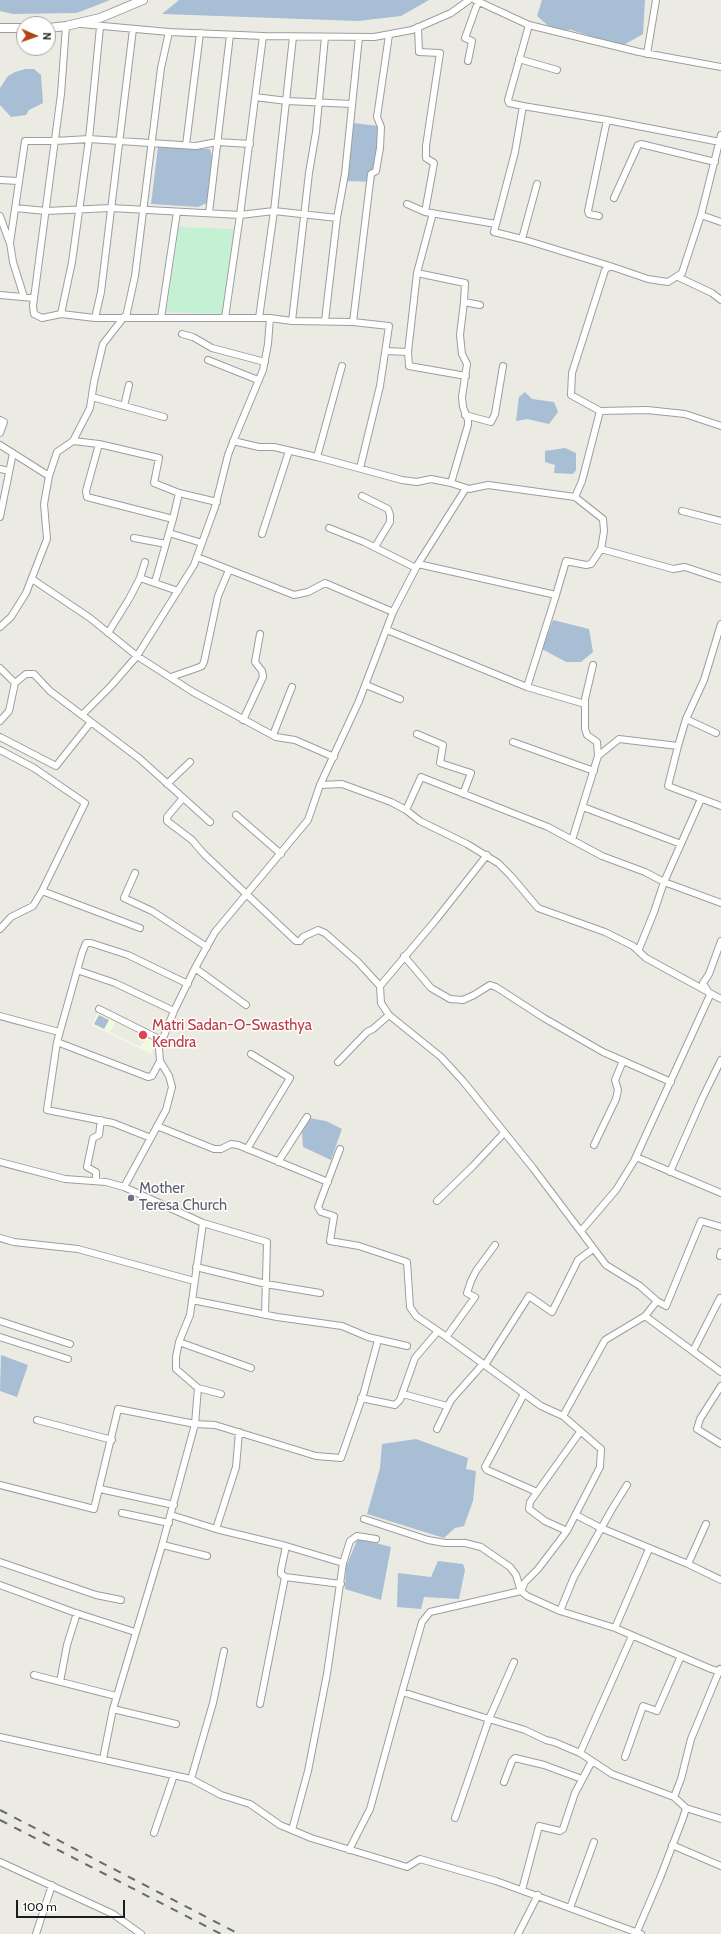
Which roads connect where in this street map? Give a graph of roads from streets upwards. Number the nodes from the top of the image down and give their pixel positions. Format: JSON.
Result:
{"nodes":[{"id":1,"x":142,"y":0,"type":"edge"},
{"id":2,"x":469,"y":0,"type":"edge"},
{"id":3,"x":656,"y":0,"type":"edge"},
{"id":4,"x":476,"y":1,"type":"edge"},
{"id":5,"x":80,"y":24,"type":"junction"},
{"id":6,"x":529,"y":25,"type":"junction"},
{"id":7,"x":66,"y":26,"type":"junction"},
{"id":8,"x":100,"y":26,"type":"junction"},
{"id":9,"x":56,"y":27,"type":"edge"},
{"id":10,"x":418,"y":27,"type":"junction"},
{"id":11,"x":0,"y":28,"type":"edge"},
{"id":12,"x":16,"y":28,"type":"edge"},
{"id":13,"x":133,"y":29,"type":"junction"},
{"id":14,"x":169,"y":32,"type":"junction"},
{"id":15,"x":200,"y":33,"type":"junction"},
{"id":16,"x":389,"y":34,"type":"junction"},
{"id":17,"x":230,"y":35,"type":"junction"},
{"id":18,"x":263,"y":36,"type":"junction"},
{"id":19,"x":325,"y":36,"type":"junction"},
{"id":20,"x":293,"y":37,"type":"junction"},
{"id":21,"x":359,"y":37,"type":"junction"},
{"id":22,"x":647,"y":54,"type":"junction"},
{"id":23,"x":519,"y":59,"type":"junction"},
{"id":24,"x":468,"y":61,"type":"dead end"},
{"id":25,"x":721,"y":67,"type":"edge"},
{"id":26,"x":557,"y":70,"type":"dead end"},
{"id":27,"x":255,"y":97,"type":"junction"},
{"id":28,"x":287,"y":101,"type":"junction"},
{"id":29,"x":319,"y":102,"type":"junction"},
{"id":30,"x":352,"y":104,"type":"junction"},
{"id":31,"x":522,"y":106,"type":"junction"},
{"id":32,"x":607,"y":120,"type":"junction"},
{"id":33,"x":89,"y":139,"type":"junction"},
{"id":34,"x":721,"y":139,"type":"edge"},
{"id":35,"x":55,"y":141,"type":"junction"},
{"id":36,"x":119,"y":141,"type":"junction"},
{"id":37,"x":217,"y":142,"type":"junction"},
{"id":38,"x":151,"y":143,"type":"junction"},
{"id":39,"x":250,"y":144,"type":"junction"},
{"id":40,"x":186,"y":145,"type":"junction"},
{"id":41,"x":714,"y":162,"type":"junction"},
{"id":42,"x":0,"y":180,"type":"edge"},
{"id":43,"x":18,"y":181,"type":"junction"},
{"id":44,"x":537,"y":184,"type":"dead end"},
{"id":45,"x":614,"y":198,"type":"dead end"},
{"id":46,"x":407,"y":204,"type":"dead end"},
{"id":47,"x":15,"y":208,"type":"junction"},
{"id":48,"x":111,"y":208,"type":"junction"},
{"id":49,"x":78,"y":210,"type":"junction"},
{"id":50,"x":46,"y":211,"type":"junction"},
{"id":51,"x":143,"y":211,"type":"junction"},
{"id":52,"x":274,"y":211,"type":"junction"},
{"id":53,"x":177,"y":212,"type":"junction"},
{"id":54,"x":425,"y":212,"type":"junction"},
{"id":55,"x":209,"y":213,"type":"junction"},
{"id":56,"x":433,"y":213,"type":"junction"},
{"id":57,"x":240,"y":214,"type":"junction"},
{"id":58,"x":304,"y":215,"type":"junction"},
{"id":59,"x":701,"y":215,"type":"junction"},
{"id":60,"x":0,"y":216,"type":"edge"},
{"id":61,"x":599,"y":216,"type":"dead end"},
{"id":62,"x":337,"y":218,"type":"junction"},
{"id":63,"x":721,"y":222,"type":"edge"},
{"id":64,"x":496,"y":224,"type":"junction"},
{"id":65,"x":522,"y":239,"type":"junction"},
{"id":66,"x":10,"y":243,"type":"junction"},
{"id":67,"x":610,"y":266,"type":"junction"},
{"id":68,"x":417,"y":273,"type":"junction"},
{"id":69,"x":678,"y":277,"type":"junction"},
{"id":70,"x":0,"y":295,"type":"edge"},
{"id":71,"x":24,"y":297,"type":"junction"},
{"id":72,"x":34,"y":298,"type":"junction"},
{"id":73,"x":721,"y":300,"type":"edge"},
{"id":74,"x":464,"y":302,"type":"junction"},
{"id":75,"x":480,"y":305,"type":"dead end"},
{"id":76,"x":61,"y":314,"type":"junction"},
{"id":77,"x":125,"y":317,"type":"junction"},
{"id":78,"x":95,"y":318,"type":"junction"},
{"id":79,"x":161,"y":318,"type":"junction"},
{"id":80,"x":225,"y":318,"type":"junction"},
{"id":81,"x":259,"y":318,"type":"junction"},
{"id":82,"x":270,"y":318,"type":"junction"},
{"id":83,"x":292,"y":321,"type":"junction"},
{"id":84,"x":325,"y":321,"type":"junction"},
{"id":85,"x":353,"y":322,"type":"junction"},
{"id":86,"x":182,"y":334,"type":"dead end"},
{"id":87,"x":386,"y":351,"type":"junction"},
{"id":88,"x":408,"y":352,"type":"junction"},
{"id":89,"x":208,"y":360,"type":"dead end"},
{"id":90,"x":264,"y":362,"type":"junction"},
{"id":91,"x":342,"y":366,"type":"dead end"},
{"id":92,"x":503,"y":366,"type":"dead end"},
{"id":93,"x":466,"y":376,"type":"junction"},
{"id":94,"x":258,"y":380,"type":"junction"},
{"id":95,"x":129,"y":385,"type":"dead end"},
{"id":96,"x":92,"y":397,"type":"junction"},
{"id":97,"x":124,"y":406,"type":"junction"},
{"id":98,"x":600,"y":411,"type":"junction"},
{"id":99,"x":465,"y":415,"type":"junction"},
{"id":100,"x":164,"y":417,"type":"dead end"},
{"id":101,"x":0,"y":420,"type":"edge"},
{"id":102,"x":721,"y":426,"type":"edge"},
{"id":103,"x":0,"y":433,"type":"edge"},
{"id":104,"x":73,"y":441,"type":"junction"},
{"id":105,"x":233,"y":441,"type":"junction"},
{"id":106,"x":99,"y":444,"type":"junction"},
{"id":107,"x":0,"y":446,"type":"edge"},
{"id":108,"x":289,"y":451,"type":"junction"},
{"id":109,"x":13,"y":454,"type":"junction"},
{"id":110,"x":317,"y":457,"type":"junction"},
{"id":111,"x":360,"y":468,"type":"junction"},
{"id":112,"x":0,"y":469,"type":"edge"},
{"id":113,"x":9,"y":471,"type":"junction"},
{"id":114,"x":49,"y":476,"type":"junction"},
{"id":115,"x":452,"y":483,"type":"junction"},
{"id":116,"x":466,"y":488,"type":"junction"},
{"id":117,"x":180,"y":492,"type":"junction"},
{"id":118,"x":362,"y":496,"type":"dead end"},
{"id":119,"x":575,"y":497,"type":"junction"},
{"id":120,"x":217,"y":502,"type":"junction"},
{"id":121,"x":1,"y":504,"type":"edge"},
{"id":122,"x":682,"y":511,"type":"dead end"},
{"id":123,"x":0,"y":517,"type":"edge"},
{"id":124,"x":173,"y":519,"type":"junction"},
{"id":125,"x":721,"y":521,"type":"edge"},
{"id":126,"x":329,"y":528,"type":"dead end"},
{"id":127,"x":169,"y":533,"type":"junction"},
{"id":128,"x":262,"y":534,"type":"dead end"},
{"id":129,"x":134,"y":538,"type":"dead end"},
{"id":130,"x":202,"y":543,"type":"junction"},
{"id":131,"x":166,"y":544,"type":"junction"},
{"id":132,"x":375,"y":547,"type":"junction"},
{"id":133,"x":601,"y":548,"type":"junction"},
{"id":134,"x":197,"y":556,"type":"junction"},
{"id":135,"x":145,"y":562,"type":"dead end"},
{"id":136,"x":417,"y":566,"type":"junction"},
{"id":137,"x":229,"y":570,"type":"junction"},
{"id":138,"x":140,"y":578,"type":"junction"},
{"id":139,"x":32,"y":579,"type":"junction"},
{"id":140,"x":721,"y":579,"type":"edge"},
{"id":141,"x":155,"y":582,"type":"junction"},
{"id":142,"x":178,"y":591,"type":"junction"},
{"id":143,"x":556,"y":595,"type":"junction"},
{"id":144,"x":393,"y":612,"type":"junction"},
{"id":145,"x":721,"y":624,"type":"edge"},
{"id":146,"x":0,"y":627,"type":"edge"},
{"id":147,"x":387,"y":630,"type":"junction"},
{"id":148,"x":108,"y":633,"type":"junction"},
{"id":149,"x":260,"y":634,"type":"dead end"},
{"id":150,"x":137,"y":656,"type":"junction"},
{"id":151,"x":593,"y":666,"type":"dead end"},
{"id":152,"x":0,"y":668,"type":"edge"},
{"id":153,"x":171,"y":677,"type":"junction"},
{"id":154,"x":15,"y":683,"type":"junction"},
{"id":155,"x":366,"y":685,"type":"junction"},
{"id":156,"x":292,"y":687,"type":"dead end"},
{"id":157,"x":527,"y":687,"type":"junction"},
{"id":158,"x":400,"y":699,"type":"dead end"},
{"id":159,"x":585,"y":704,"type":"junction"},
{"id":160,"x":82,"y":715,"type":"junction"},
{"id":161,"x":686,"y":719,"type":"junction"},
{"id":162,"x":243,"y":720,"type":"junction"},
{"id":163,"x":0,"y":721,"type":"edge"},
{"id":164,"x":91,"y":722,"type":"junction"},
{"id":165,"x":716,"y":733,"type":"dead end"},
{"id":166,"x":417,"y":734,"type":"dead end"},
{"id":167,"x":272,"y":735,"type":"junction"},
{"id":168,"x":0,"y":737,"type":"edge"},
{"id":169,"x":513,"y":742,"type":"dead end"},
{"id":170,"x":678,"y":746,"type":"junction"},
{"id":171,"x":0,"y":750,"type":"edge"},
{"id":172,"x":598,"y":756,"type":"junction"},
{"id":173,"x":334,"y":757,"type":"junction"},
{"id":174,"x":190,"y":762,"type":"dead end"},
{"id":175,"x":594,"y":771,"type":"junction"},
{"id":176,"x":167,"y":784,"type":"junction"},
{"id":177,"x":320,"y":786,"type":"junction"},
{"id":178,"x":463,"y":794,"type":"junction"},
{"id":179,"x":183,"y":798,"type":"junction"},
{"id":180,"x":701,"y":799,"type":"junction"},
{"id":181,"x":721,"y":806,"type":"edge"},
{"id":182,"x":583,"y":807,"type":"junction"},
{"id":183,"x":406,"y":810,"type":"junction"},
{"id":184,"x":236,"y":815,"type":"dead end"},
{"id":185,"x":210,"y":822,"type":"dead end"},
{"id":186,"x":572,"y":840,"type":"junction"},
{"id":187,"x":681,"y":844,"type":"junction"},
{"id":188,"x":281,"y":854,"type":"junction"},
{"id":189,"x":487,"y":855,"type":"junction"},
{"id":190,"x":135,"y":873,"type":"dead end"},
{"id":191,"x":664,"y":882,"type":"junction"},
{"id":192,"x":42,"y":891,"type":"junction"},
{"id":193,"x":246,"y":894,"type":"junction"},
{"id":194,"x":721,"y":903,"type":"edge"},
{"id":195,"x":140,"y":928,"type":"dead end"},
{"id":196,"x":0,"y":929,"type":"edge"},
{"id":197,"x":721,"y":941,"type":"edge"},
{"id":198,"x":207,"y":947,"type":"junction"},
{"id":199,"x":639,"y":949,"type":"junction"},
{"id":200,"x":404,"y":956,"type":"junction"},
{"id":201,"x":195,"y":968,"type":"junction"},
{"id":202,"x":77,"y":970,"type":"junction"},
{"id":203,"x":188,"y":984,"type":"junction"},
{"id":204,"x":380,"y":986,"type":"junction"},
{"id":205,"x":710,"y":995,"type":"junction"},
{"id":206,"x":721,"y":999,"type":"edge"},
{"id":207,"x":246,"y":1006,"type":"dead end"},
{"id":208,"x":99,"y":1009,"type":"dead end"},
{"id":209,"x":174,"y":1011,"type":"junction"},
{"id":210,"x":388,"y":1015,"type":"junction"},
{"id":211,"x":0,"y":1016,"type":"edge"},
{"id":212,"x":59,"y":1032,"type":"junction"},
{"id":213,"x":161,"y":1040,"type":"junction"},
{"id":214,"x":57,"y":1042,"type":"junction"},
{"id":215,"x":250,"y":1054,"type":"dead end"},
{"id":216,"x":721,"y":1060,"type":"edge"},
{"id":217,"x":623,"y":1061,"type":"junction"},
{"id":218,"x":160,"y":1062,"type":"junction"},
{"id":219,"x":338,"y":1062,"type":"dead end"},
{"id":220,"x":671,"y":1082,"type":"junction"},
{"id":221,"x":307,"y":1117,"type":"dead end"},
{"id":222,"x":101,"y":1120,"type":"junction"},
{"id":223,"x":158,"y":1126,"type":"junction"},
{"id":224,"x":504,"y":1133,"type":"junction"},
{"id":225,"x":151,"y":1138,"type":"junction"},
{"id":226,"x":594,"y":1145,"type":"dead end"},
{"id":227,"x":247,"y":1149,"type":"junction"},
{"id":228,"x":340,"y":1149,"type":"dead end"},
{"id":229,"x":636,"y":1157,"type":"junction"},
{"id":230,"x":0,"y":1162,"type":"edge"},
{"id":231,"x":278,"y":1162,"type":"junction"},
{"id":232,"x":670,"y":1172,"type":"junction"},
{"id":233,"x":96,"y":1181,"type":"junction"},
{"id":234,"x":328,"y":1182,"type":"junction"},
{"id":235,"x":124,"y":1187,"type":"junction"},
{"id":236,"x":721,"y":1193,"type":"edge"},
{"id":237,"x":437,"y":1201,"type":"dead end"},
{"id":238,"x":203,"y":1223,"type":"junction"},
{"id":239,"x":721,"y":1227,"type":"edge"},
{"id":240,"x":580,"y":1231,"type":"junction"},
{"id":241,"x":0,"y":1238,"type":"edge"},
{"id":242,"x":495,"y":1245,"type":"dead end"},
{"id":243,"x":593,"y":1249,"type":"junction"},
{"id":244,"x":196,"y":1267,"type":"junction"},
{"id":245,"x":194,"y":1281,"type":"junction"},
{"id":246,"x":266,"y":1284,"type":"junction"},
{"id":247,"x":320,"y":1293,"type":"dead end"},
{"id":248,"x":720,"y":1298,"type":"dead end"},
{"id":249,"x":192,"y":1300,"type":"junction"},
{"id":250,"x":657,"y":1301,"type":"junction"},
{"id":251,"x":265,"y":1315,"type":"junction"},
{"id":252,"x":646,"y":1316,"type":"junction"},
{"id":253,"x":0,"y":1321,"type":"edge"},
{"id":254,"x":438,"y":1331,"type":"junction"},
{"id":255,"x":0,"y":1336,"type":"edge"},
{"id":256,"x":447,"y":1336,"type":"junction"},
{"id":257,"x":378,"y":1340,"type":"junction"},
{"id":258,"x":179,"y":1342,"type":"junction"},
{"id":259,"x":70,"y":1344,"type":"dead end"},
{"id":260,"x":407,"y":1346,"type":"dead end"},
{"id":261,"x":694,"y":1351,"type":"junction"},
{"id":262,"x":68,"y":1359,"type":"dead end"},
{"id":263,"x":484,"y":1364,"type":"junction"},
{"id":264,"x":251,"y":1368,"type":"dead end"},
{"id":265,"x":721,"y":1372,"type":"edge"},
{"id":266,"x":721,"y":1386,"type":"edge"},
{"id":267,"x":198,"y":1388,"type":"junction"},
{"id":268,"x":222,"y":1394,"type":"dead end"},
{"id":269,"x":403,"y":1394,"type":"junction"},
{"id":270,"x":524,"y":1394,"type":"junction"},
{"id":271,"x":361,"y":1398,"type":"junction"},
{"id":272,"x":447,"y":1406,"type":"junction"},
{"id":273,"x":563,"y":1416,"type":"junction"},
{"id":274,"x":37,"y":1420,"type":"dead end"},
{"id":275,"x":195,"y":1424,"type":"junction"},
{"id":276,"x":437,"y":1429,"type":"dead end"},
{"id":277,"x":239,"y":1432,"type":"junction"},
{"id":278,"x":580,"y":1432,"type":"junction"},
{"id":279,"x":112,"y":1440,"type":"junction"},
{"id":280,"x":721,"y":1444,"type":"edge"},
{"id":281,"x":0,"y":1484,"type":"edge"},
{"id":282,"x":627,"y":1485,"type":"dead end"},
{"id":283,"x":100,"y":1489,"type":"junction"},
{"id":284,"x":538,"y":1492,"type":"junction"},
{"id":285,"x":174,"y":1505,"type":"junction"},
{"id":286,"x":122,"y":1513,"type":"dead end"},
{"id":287,"x":171,"y":1515,"type":"junction"},
{"id":288,"x":576,"y":1515,"type":"junction"},
{"id":289,"x":364,"y":1519,"type":"dead end"},
{"id":290,"x":169,"y":1523,"type":"junction"},
{"id":291,"x":706,"y":1524,"type":"dead end"},
{"id":292,"x":601,"y":1528,"type":"junction"},
{"id":293,"x":216,"y":1529,"type":"junction"},
{"id":294,"x":567,"y":1532,"type":"junction"},
{"id":295,"x":376,"y":1539,"type":"dead end"},
{"id":296,"x":162,"y":1544,"type":"junction"},
{"id":297,"x":286,"y":1546,"type":"junction"},
{"id":298,"x":649,"y":1549,"type":"junction"},
{"id":299,"x":207,"y":1556,"type":"dead end"},
{"id":300,"x":0,"y":1562,"type":"edge"},
{"id":301,"x":343,"y":1563,"type":"junction"},
{"id":302,"x":688,"y":1564,"type":"junction"},
{"id":303,"x":285,"y":1577,"type":"junction"},
{"id":304,"x":721,"y":1580,"type":"edge"},
{"id":305,"x":341,"y":1584,"type":"junction"},
{"id":306,"x":0,"y":1585,"type":"edge"},
{"id":307,"x":521,"y":1591,"type":"junction"},
{"id":308,"x":121,"y":1600,"type":"dead end"},
{"id":309,"x":560,"y":1611,"type":"junction"},
{"id":310,"x":77,"y":1613,"type":"junction"},
{"id":311,"x":615,"y":1628,"type":"junction"},
{"id":312,"x":135,"y":1632,"type":"junction"},
{"id":313,"x":632,"y":1636,"type":"junction"},
{"id":314,"x":224,"y":1651,"type":"dead end"},
{"id":315,"x":681,"y":1656,"type":"junction"},
{"id":316,"x":514,"y":1662,"type":"dead end"},
{"id":317,"x":720,"y":1670,"type":"edge"},
{"id":318,"x":34,"y":1675,"type":"dead end"},
{"id":319,"x":60,"y":1682,"type":"junction"},
{"id":320,"x":402,"y":1692,"type":"junction"},
{"id":321,"x":116,"y":1696,"type":"junction"},
{"id":322,"x":260,"y":1704,"type":"dead end"},
{"id":323,"x":113,"y":1710,"type":"junction"},
{"id":324,"x":489,"y":1719,"type":"junction"},
{"id":325,"x":176,"y":1724,"type":"dead end"},
{"id":326,"x":0,"y":1737,"type":"edge"},
{"id":327,"x":580,"y":1753,"type":"junction"},
{"id":328,"x":625,"y":1757,"type":"dead end"},
{"id":329,"x":103,"y":1759,"type":"junction"},
{"id":330,"x":592,"y":1761,"type":"junction"},
{"id":331,"x":174,"y":1775,"type":"junction"},
{"id":332,"x":191,"y":1779,"type":"junction"},
{"id":333,"x":582,"y":1779,"type":"junction"},
{"id":334,"x":504,"y":1782,"type":"dead end"},
{"id":335,"x":674,"y":1798,"type":"junction"},
{"id":336,"x":686,"y":1808,"type":"junction"},
{"id":337,"x":455,"y":1818,"type":"dead end"},
{"id":338,"x":721,"y":1819,"type":"edge"},
{"id":339,"x":292,"y":1830,"type":"junction"},
{"id":340,"x":154,"y":1833,"type":"dead end"},
{"id":341,"x":594,"y":1842,"type":"dead end"},
{"id":342,"x":672,"y":1846,"type":"junction"},
{"id":343,"x":349,"y":1850,"type":"junction"},
{"id":344,"x":0,"y":1862,"type":"edge"},
{"id":345,"x":721,"y":1866,"type":"edge"},
{"id":346,"x":52,"y":1885,"type":"junction"},
{"id":347,"x":522,"y":1890,"type":"junction"},
{"id":348,"x":538,"y":1895,"type":"junction"},
{"id":349,"x":570,"y":1908,"type":"junction"},
{"id":350,"x":36,"y":1934,"type":"edge"},
{"id":351,"x":141,"y":1934,"type":"edge"},
{"id":352,"x":518,"y":1934,"type":"edge"},
{"id":353,"x":638,"y":1934,"type":"edge"}],
"edges":[{"from":1,"to":5,"type":"street"},
{"from":2,"to":10,"type":"street"},
{"from":3,"to":22,"type":"street"},
{"from":4,"to":6,"type":"street"},
{"from":4,"to":24,"type":"street"},
{"from":5,"to":7,"type":"street"},
{"from":5,"to":8,"type":"street"},
{"from":6,"to":22,"type":"street"},
{"from":6,"to":23,"type":"street"},
{"from":7,"to":9,"type":"street"},
{"from":7,"to":35,"type":"street"},
{"from":8,"to":13,"type":"street"},
{"from":8,"to":33,"type":"street"},
{"from":10,"to":16,"type":"street"},
{"from":10,"to":54,"type":"street"},
{"from":11,"to":12,"type":"street"},
{"from":13,"to":14,"type":"street"},
{"from":13,"to":36,"type":"street"},
{"from":14,"to":15,"type":"street"},
{"from":14,"to":38,"type":"street"},
{"from":15,"to":17,"type":"street"},
{"from":15,"to":40,"type":"street"},
{"from":16,"to":21,"type":"street"},
{"from":16,"to":85,"type":"street"},
{"from":17,"to":18,"type":"street"},
{"from":17,"to":37,"type":"street"},
{"from":18,"to":20,"type":"street"},
{"from":18,"to":27,"type":"street"},
{"from":19,"to":20,"type":"street"},
{"from":19,"to":21,"type":"street"},
{"from":19,"to":29,"type":"street"},
{"from":20,"to":28,"type":"street"},
{"from":21,"to":30,"type":"street"},
{"from":22,"to":25,"type":"street"},
{"from":23,"to":26,"type":"street"},
{"from":23,"to":31,"type":"street"},
{"from":27,"to":28,"type":"street"},
{"from":27,"to":39,"type":"street"},
{"from":28,"to":29,"type":"street"},
{"from":28,"to":52,"type":"street"},
{"from":29,"to":30,"type":"street"},
{"from":29,"to":58,"type":"street"},
{"from":30,"to":62,"type":"street"},
{"from":31,"to":32,"type":"street"},
{"from":31,"to":64,"type":"street"},
{"from":32,"to":34,"type":"street"},
{"from":32,"to":61,"type":"street"},
{"from":33,"to":35,"type":"street"},
{"from":33,"to":36,"type":"street"},
{"from":33,"to":49,"type":"street"},
{"from":34,"to":41,"type":"street"},
{"from":35,"to":43,"type":"street"},
{"from":35,"to":50,"type":"street"},
{"from":36,"to":38,"type":"street"},
{"from":36,"to":48,"type":"street"},
{"from":37,"to":39,"type":"street"},
{"from":37,"to":40,"type":"street"},
{"from":37,"to":55,"type":"street"},
{"from":38,"to":40,"type":"street"},
{"from":38,"to":51,"type":"street"},
{"from":39,"to":57,"type":"street"},
{"from":41,"to":45,"type":"street"},
{"from":41,"to":59,"type":"street"},
{"from":42,"to":43,"type":"street"},
{"from":43,"to":47,"type":"street"},
{"from":44,"to":65,"type":"street"},
{"from":46,"to":54,"type":"street"},
{"from":47,"to":50,"type":"street"},
{"from":47,"to":66,"type":"street"},
{"from":48,"to":49,"type":"street"},
{"from":48,"to":51,"type":"street"},
{"from":48,"to":78,"type":"street"},
{"from":49,"to":50,"type":"street"},
{"from":49,"to":76,"type":"street"},
{"from":50,"to":72,"type":"street"},
{"from":51,"to":53,"type":"street"},
{"from":51,"to":77,"type":"street"},
{"from":52,"to":57,"type":"street"},
{"from":52,"to":58,"type":"street"},
{"from":52,"to":81,"type":"street"},
{"from":53,"to":55,"type":"street"},
{"from":53,"to":79,"type":"street"},
{"from":54,"to":56,"type":"street"},
{"from":55,"to":57,"type":"street"},
{"from":56,"to":64,"type":"street"},
{"from":56,"to":68,"type":"street"},
{"from":57,"to":80,"type":"street"},
{"from":58,"to":62,"type":"street"},
{"from":58,"to":83,"type":"street"},
{"from":59,"to":63,"type":"street"},
{"from":59,"to":69,"type":"street"},
{"from":60,"to":66,"type":"street"},
{"from":62,"to":84,"type":"street"},
{"from":64,"to":65,"type":"street"},
{"from":65,"to":67,"type":"street"},
{"from":66,"to":71,"type":"street"},
{"from":67,"to":69,"type":"street"},
{"from":67,"to":98,"type":"street"},
{"from":68,"to":74,"type":"street"},
{"from":68,"to":88,"type":"street"},
{"from":69,"to":73,"type":"street"},
{"from":70,"to":71,"type":"street"},
{"from":71,"to":72,"type":"street"},
{"from":72,"to":76,"type":"street"},
{"from":74,"to":75,"type":"street"},
{"from":74,"to":93,"type":"street"},
{"from":76,"to":78,"type":"street"},
{"from":77,"to":78,"type":"street"},
{"from":77,"to":79,"type":"street"},
{"from":77,"to":96,"type":"street"},
{"from":79,"to":80,"type":"street"},
{"from":80,"to":81,"type":"street"},
{"from":81,"to":82,"type":"street"},
{"from":82,"to":83,"type":"street"},
{"from":82,"to":90,"type":"street"},
{"from":83,"to":84,"type":"street"},
{"from":84,"to":85,"type":"street"},
{"from":85,"to":87,"type":"street"},
{"from":86,"to":90,"type":"street"},
{"from":87,"to":88,"type":"street"},
{"from":87,"to":111,"type":"street"},
{"from":88,"to":93,"type":"street"},
{"from":89,"to":94,"type":"street"},
{"from":90,"to":94,"type":"street"},
{"from":91,"to":110,"type":"street"},
{"from":92,"to":99,"type":"street"},
{"from":93,"to":99,"type":"street"},
{"from":94,"to":105,"type":"street"},
{"from":95,"to":97,"type":"street"},
{"from":96,"to":97,"type":"street"},
{"from":96,"to":104,"type":"street"},
{"from":97,"to":100,"type":"street"},
{"from":98,"to":102,"type":"street"},
{"from":98,"to":119,"type":"street"},
{"from":99,"to":115,"type":"street"},
{"from":101,"to":103,"type":"street"},
{"from":104,"to":106,"type":"street"},
{"from":104,"to":114,"type":"street"},
{"from":105,"to":108,"type":"street"},
{"from":105,"to":120,"type":"street"},
{"from":106,"to":117,"type":"street"},
{"from":106,"to":124,"type":"street"},
{"from":107,"to":109,"type":"street"},
{"from":108,"to":110,"type":"street"},
{"from":108,"to":128,"type":"street"},
{"from":109,"to":113,"type":"street"},
{"from":109,"to":114,"type":"street"},
{"from":110,"to":111,"type":"street"},
{"from":111,"to":115,"type":"street"},
{"from":112,"to":113,"type":"street"},
{"from":113,"to":121,"type":"street"},
{"from":114,"to":139,"type":"street"},
{"from":115,"to":116,"type":"street"},
{"from":116,"to":119,"type":"street"},
{"from":116,"to":136,"type":"street"},
{"from":117,"to":120,"type":"street"},
{"from":117,"to":124,"type":"street"},
{"from":118,"to":132,"type":"street"},
{"from":119,"to":133,"type":"street"},
{"from":120,"to":130,"type":"street"},
{"from":121,"to":123,"type":"street"},
{"from":122,"to":125,"type":"street"},
{"from":124,"to":127,"type":"street"},
{"from":126,"to":132,"type":"street"},
{"from":127,"to":130,"type":"street"},
{"from":127,"to":131,"type":"street"},
{"from":129,"to":131,"type":"street"},
{"from":130,"to":134,"type":"street"},
{"from":131,"to":141,"type":"street"},
{"from":132,"to":136,"type":"street"},
{"from":133,"to":140,"type":"street"},
{"from":133,"to":143,"type":"street"},
{"from":134,"to":137,"type":"street"},
{"from":134,"to":142,"type":"street"},
{"from":135,"to":138,"type":"street"},
{"from":136,"to":143,"type":"street"},
{"from":136,"to":144,"type":"street"},
{"from":137,"to":144,"type":"street"},
{"from":137,"to":153,"type":"street"},
{"from":138,"to":141,"type":"street"},
{"from":138,"to":148,"type":"street"},
{"from":139,"to":146,"type":"street"},
{"from":139,"to":148,"type":"street"},
{"from":141,"to":142,"type":"street"},
{"from":142,"to":150,"type":"street"},
{"from":143,"to":157,"type":"street"},
{"from":144,"to":147,"type":"street"},
{"from":145,"to":161,"type":"street"},
{"from":147,"to":155,"type":"street"},
{"from":147,"to":157,"type":"street"},
{"from":148,"to":150,"type":"street"},
{"from":149,"to":162,"type":"street"},
{"from":150,"to":153,"type":"street"},
{"from":150,"to":160,"type":"street"},
{"from":151,"to":159,"type":"street"},
{"from":152,"to":154,"type":"street"},
{"from":153,"to":162,"type":"street"},
{"from":154,"to":160,"type":"street"},
{"from":154,"to":163,"type":"street"},
{"from":155,"to":158,"type":"street"},
{"from":155,"to":173,"type":"street"},
{"from":156,"to":167,"type":"street"},
{"from":157,"to":159,"type":"street"},
{"from":159,"to":172,"type":"street"},
{"from":160,"to":164,"type":"street"},
{"from":161,"to":165,"type":"street"},
{"from":161,"to":170,"type":"street"},
{"from":162,"to":167,"type":"street"},
{"from":164,"to":168,"type":"street"},
{"from":164,"to":176,"type":"street"},
{"from":166,"to":178,"type":"street"},
{"from":167,"to":173,"type":"street"},
{"from":169,"to":175,"type":"street"},
{"from":170,"to":172,"type":"street"},
{"from":170,"to":180,"type":"street"},
{"from":171,"to":192,"type":"street"},
{"from":172,"to":175,"type":"street"},
{"from":173,"to":177,"type":"street"},
{"from":174,"to":176,"type":"street"},
{"from":175,"to":182,"type":"street"},
{"from":176,"to":179,"type":"street"},
{"from":177,"to":183,"type":"street"},
{"from":177,"to":188,"type":"street"},
{"from":178,"to":183,"type":"street"},
{"from":178,"to":186,"type":"street"},
{"from":179,"to":185,"type":"street"},
{"from":179,"to":193,"type":"street"},
{"from":180,"to":181,"type":"street"},
{"from":180,"to":187,"type":"street"},
{"from":182,"to":186,"type":"street"},
{"from":182,"to":187,"type":"street"},
{"from":183,"to":189,"type":"street"},
{"from":184,"to":188,"type":"street"},
{"from":186,"to":191,"type":"street"},
{"from":187,"to":191,"type":"street"},
{"from":188,"to":193,"type":"street"},
{"from":189,"to":199,"type":"street"},
{"from":189,"to":200,"type":"street"},
{"from":190,"to":198,"type":"street"},
{"from":191,"to":194,"type":"street"},
{"from":191,"to":199,"type":"street"},
{"from":192,"to":195,"type":"street"},
{"from":192,"to":196,"type":"street"},
{"from":193,"to":198,"type":"street"},
{"from":193,"to":204,"type":"street"},
{"from":197,"to":205,"type":"street"},
{"from":198,"to":201,"type":"street"},
{"from":199,"to":205,"type":"street"},
{"from":200,"to":204,"type":"street"},
{"from":200,"to":217,"type":"street"},
{"from":201,"to":203,"type":"street"},
{"from":201,"to":207,"type":"street"},
{"from":202,"to":203,"type":"street"},
{"from":202,"to":209,"type":"street"},
{"from":202,"to":212,"type":"street"},
{"from":203,"to":209,"type":"street"},
{"from":204,"to":210,"type":"street"},
{"from":205,"to":206,"type":"street"},
{"from":205,"to":220,"type":"street"},
{"from":208,"to":213,"type":"street"},
{"from":209,"to":213,"type":"street"},
{"from":210,"to":219,"type":"street"},
{"from":210,"to":224,"type":"street"},
{"from":211,"to":212,"type":"street"},
{"from":212,"to":214,"type":"street"},
{"from":213,"to":218,"type":"street"},
{"from":214,"to":218,"type":"street"},
{"from":214,"to":222,"type":"street"},
{"from":215,"to":227,"type":"street"},
{"from":216,"to":232,"type":"street"},
{"from":217,"to":220,"type":"street"},
{"from":217,"to":226,"type":"street"},
{"from":218,"to":223,"type":"street"},
{"from":220,"to":229,"type":"street"},
{"from":221,"to":231,"type":"street"},
{"from":222,"to":225,"type":"street"},
{"from":222,"to":233,"type":"street"},
{"from":223,"to":225,"type":"street"},
{"from":223,"to":227,"type":"street"},
{"from":224,"to":237,"type":"street"},
{"from":224,"to":240,"type":"street"},
{"from":225,"to":235,"type":"street"},
{"from":227,"to":231,"type":"street"},
{"from":228,"to":234,"type":"street"},
{"from":229,"to":232,"type":"street"},
{"from":229,"to":240,"type":"street"},
{"from":230,"to":233,"type":"street"},
{"from":231,"to":234,"type":"street"},
{"from":232,"to":236,"type":"street"},
{"from":233,"to":235,"type":"street"},
{"from":234,"to":254,"type":"street"},
{"from":235,"to":238,"type":"street"},
{"from":238,"to":244,"type":"street"},
{"from":238,"to":246,"type":"street"},
{"from":239,"to":250,"type":"street"},
{"from":240,"to":243,"type":"street"},
{"from":241,"to":245,"type":"street"},
{"from":242,"to":256,"type":"street"},
{"from":243,"to":250,"type":"street"},
{"from":243,"to":263,"type":"street"},
{"from":244,"to":245,"type":"street"},
{"from":244,"to":246,"type":"street"},
{"from":245,"to":249,"type":"street"},
{"from":246,"to":247,"type":"street"},
{"from":246,"to":251,"type":"street"},
{"from":248,"to":261,"type":"street"},
{"from":249,"to":251,"type":"street"},
{"from":249,"to":258,"type":"street"},
{"from":250,"to":252,"type":"street"},
{"from":251,"to":257,"type":"street"},
{"from":252,"to":261,"type":"street"},
{"from":252,"to":273,"type":"street"},
{"from":253,"to":259,"type":"street"},
{"from":254,"to":256,"type":"street"},
{"from":254,"to":269,"type":"street"},
{"from":255,"to":262,"type":"street"},
{"from":256,"to":263,"type":"street"},
{"from":257,"to":260,"type":"street"},
{"from":257,"to":271,"type":"street"},
{"from":258,"to":264,"type":"street"},
{"from":258,"to":267,"type":"street"},
{"from":261,"to":265,"type":"street"},
{"from":263,"to":270,"type":"street"},
{"from":263,"to":272,"type":"street"},
{"from":266,"to":280,"type":"street"},
{"from":267,"to":268,"type":"street"},
{"from":267,"to":275,"type":"street"},
{"from":269,"to":271,"type":"street"},
{"from":269,"to":272,"type":"street"},
{"from":270,"to":273,"type":"street"},
{"from":270,"to":284,"type":"street"},
{"from":271,"to":277,"type":"street"},
{"from":272,"to":276,"type":"street"},
{"from":273,"to":278,"type":"street"},
{"from":274,"to":279,"type":"street"},
{"from":275,"to":277,"type":"street"},
{"from":275,"to":279,"type":"street"},
{"from":275,"to":285,"type":"street"},
{"from":277,"to":293,"type":"street"},
{"from":278,"to":284,"type":"street"},
{"from":278,"to":288,"type":"street"},
{"from":279,"to":283,"type":"street"},
{"from":281,"to":283,"type":"street"},
{"from":282,"to":292,"type":"street"},
{"from":283,"to":285,"type":"street"},
{"from":284,"to":294,"type":"street"},
{"from":285,"to":287,"type":"street"},
{"from":286,"to":290,"type":"street"},
{"from":287,"to":290,"type":"street"},
{"from":287,"to":293,"type":"street"},
{"from":288,"to":292,"type":"street"},
{"from":288,"to":294,"type":"street"},
{"from":289,"to":307,"type":"street"},
{"from":290,"to":296,"type":"street"},
{"from":291,"to":302,"type":"street"},
{"from":292,"to":298,"type":"street"},
{"from":292,"to":309,"type":"street"},
{"from":293,"to":297,"type":"street"},
{"from":294,"to":307,"type":"street"},
{"from":295,"to":301,"type":"street"},
{"from":296,"to":299,"type":"street"},
{"from":296,"to":312,"type":"street"},
{"from":297,"to":301,"type":"street"},
{"from":297,"to":303,"type":"street"},
{"from":298,"to":302,"type":"street"},
{"from":298,"to":311,"type":"street"},
{"from":300,"to":308,"type":"street"},
{"from":301,"to":305,"type":"street"},
{"from":302,"to":304,"type":"street"},
{"from":303,"to":305,"type":"street"},
{"from":303,"to":322,"type":"street"},
{"from":305,"to":339,"type":"street"},
{"from":306,"to":310,"type":"street"},
{"from":307,"to":309,"type":"street"},
{"from":307,"to":320,"type":"street"},
{"from":309,"to":311,"type":"street"},
{"from":310,"to":312,"type":"street"},
{"from":310,"to":319,"type":"street"},
{"from":311,"to":313,"type":"street"},
{"from":312,"to":321,"type":"street"},
{"from":313,"to":315,"type":"street"},
{"from":313,"to":327,"type":"street"},
{"from":314,"to":332,"type":"street"},
{"from":315,"to":317,"type":"street"},
{"from":315,"to":328,"type":"street"},
{"from":316,"to":324,"type":"street"},
{"from":317,"to":335,"type":"street"},
{"from":318,"to":319,"type":"street"},
{"from":319,"to":321,"type":"street"},
{"from":320,"to":324,"type":"street"},
{"from":320,"to":343,"type":"street"},
{"from":321,"to":323,"type":"street"},
{"from":323,"to":325,"type":"street"},
{"from":323,"to":329,"type":"street"},
{"from":324,"to":327,"type":"street"},
{"from":324,"to":337,"type":"street"},
{"from":326,"to":329,"type":"street"},
{"from":327,"to":330,"type":"street"},
{"from":329,"to":331,"type":"street"},
{"from":330,"to":333,"type":"street"},
{"from":330,"to":335,"type":"street"},
{"from":331,"to":332,"type":"street"},
{"from":331,"to":340,"type":"street"},
{"from":332,"to":339,"type":"street"},
{"from":333,"to":334,"type":"street"},
{"from":333,"to":347,"type":"street"},
{"from":335,"to":336,"type":"street"},
{"from":336,"to":338,"type":"street"},
{"from":336,"to":342,"type":"street"},
{"from":339,"to":343,"type":"street"},
{"from":341,"to":349,"type":"street"},
{"from":342,"to":345,"type":"street"},
{"from":342,"to":353,"type":"street"},
{"from":343,"to":347,"type":"street"},
{"from":344,"to":346,"type":"street"},
{"from":346,"to":350,"type":"street"},
{"from":346,"to":351,"type":"street"},
{"from":347,"to":348,"type":"street"},
{"from":348,"to":349,"type":"street"},
{"from":348,"to":352,"type":"street"},
{"from":349,"to":353,"type":"street"}]}
